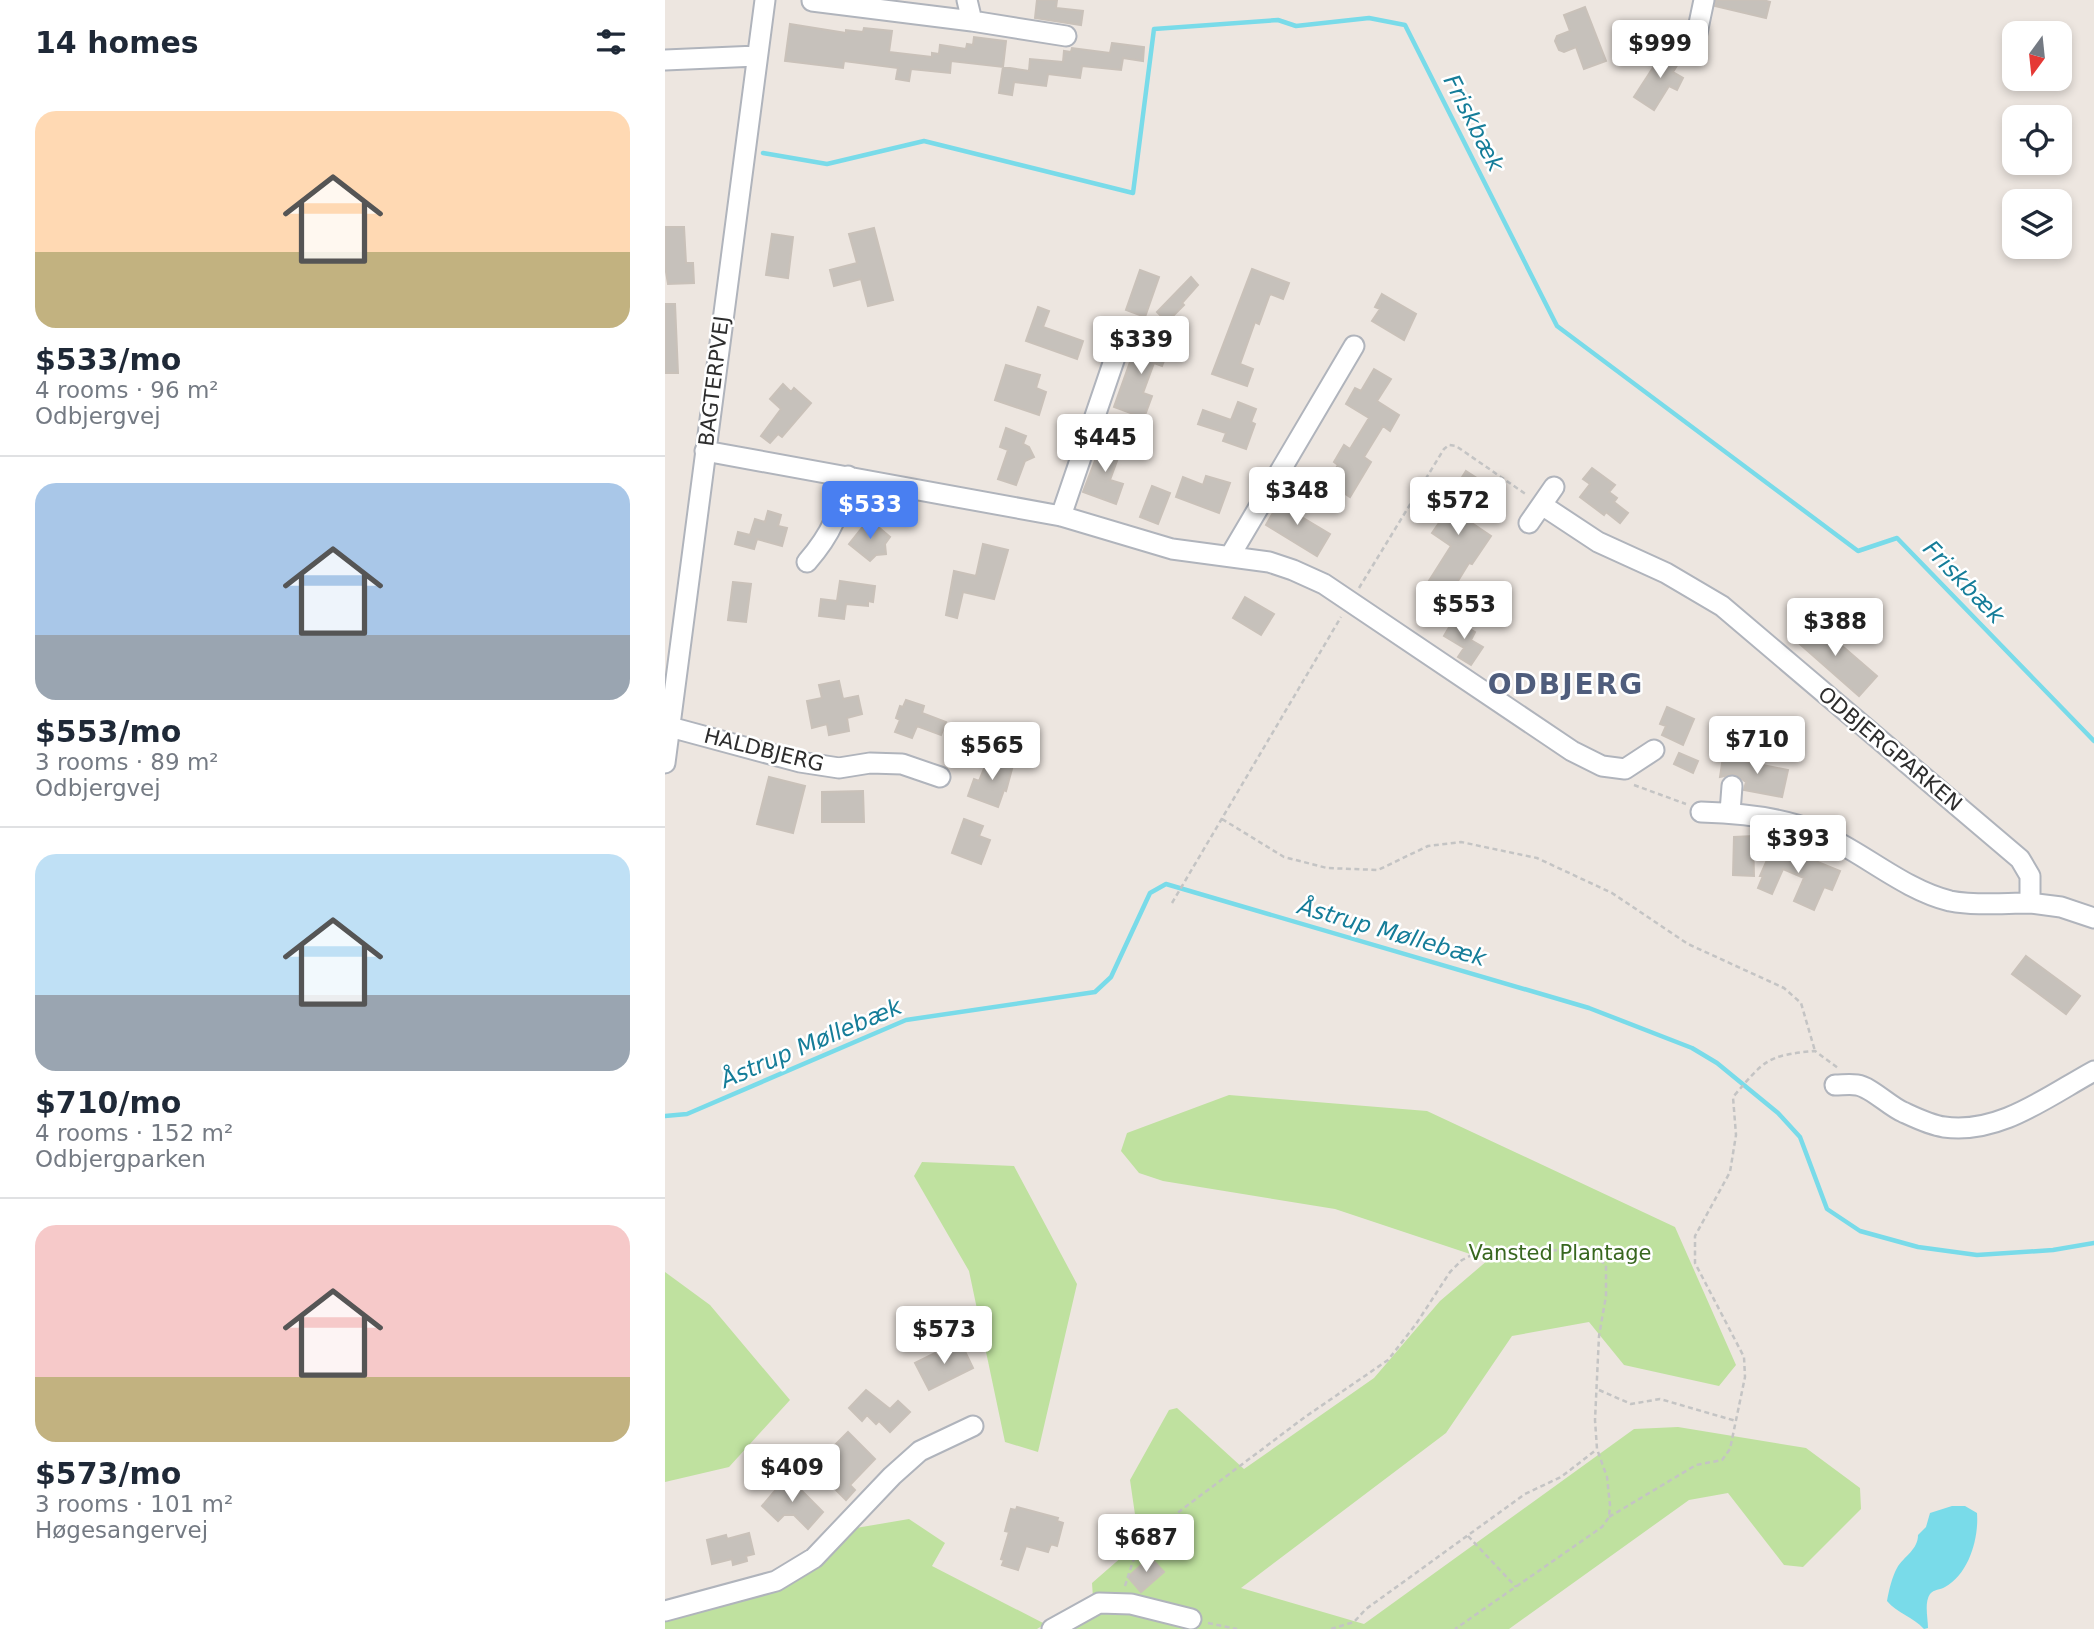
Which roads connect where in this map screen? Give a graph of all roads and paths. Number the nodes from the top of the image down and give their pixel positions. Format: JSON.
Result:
{"nodes":[{"id":1,"x":765,"y":0,"type":"edge"},
{"id":2,"x":967,"y":0,"type":"edge"},
{"id":3,"x":1704,"y":0,"type":"edge"},
{"id":4,"x":812,"y":1,"type":"edge"},
{"id":5,"x":972,"y":21,"type":"junction"},
{"id":6,"x":1066,"y":36,"type":"dead end"},
{"id":7,"x":1696,"y":38,"type":"dead end"},
{"id":8,"x":757,"y":56,"type":"junction"},
{"id":9,"x":665,"y":60,"type":"edge"},
{"id":10,"x":1125,"y":328,"type":"dead end"},
{"id":11,"x":1354,"y":346,"type":"dead end"},
{"id":12,"x":705,"y":451,"type":"junction"},
{"id":13,"x":849,"y":476,"type":"junction"},
{"id":14,"x":1554,"y":487,"type":"dead end"},
{"id":15,"x":1542,"y":505,"type":"junction"},
{"id":16,"x":1061,"y":516,"type":"junction"},
{"id":17,"x":1529,"y":523,"type":"dead end"},
{"id":18,"x":1230,"y":556,"type":"junction"},
{"id":19,"x":807,"y":562,"type":"dead end"},
{"id":20,"x":1350,"y":602,"type":"junction"},
{"id":21,"x":670,"y":727,"type":"junction"},
{"id":22,"x":1654,"y":750,"type":"dead end"},
{"id":23,"x":665,"y":763,"type":"edge"},
{"id":24,"x":940,"y":777,"type":"dead end"},
{"id":25,"x":1732,"y":786,"type":"dead end"},
{"id":26,"x":1701,"y":812,"type":"dead end"},
{"id":27,"x":1730,"y":813,"type":"junction"},
{"id":28,"x":1222,"y":819,"type":"junction"},
{"id":29,"x":1173,"y":903,"type":"dead end"},
{"id":30,"x":2030,"y":903,"type":"junction"},
{"id":31,"x":2094,"y":918,"type":"edge"},
{"id":32,"x":1815,"y":1051,"type":"junction"},
{"id":33,"x":2094,"y":1071,"type":"edge"},
{"id":34,"x":1836,"y":1076,"type":"joint"},
{"id":35,"x":1597,"y":1390,"type":"junction"},
{"id":36,"x":1736,"y":1421,"type":"junction"},
{"id":37,"x":973,"y":1426,"type":"dead end"},
{"id":38,"x":1597,"y":1449,"type":"junction"},
{"id":39,"x":1609,"y":1517,"type":"junction"},
{"id":40,"x":1468,"y":1535,"type":"junction"},
{"id":41,"x":1516,"y":1587,"type":"junction"},
{"id":42,"x":1122,"y":1604,"type":"junction"},
{"id":43,"x":665,"y":1611,"type":"edge"},
{"id":44,"x":1191,"y":1619,"type":"joint"},
{"id":45,"x":1052,"y":1629,"type":"edge"},
{"id":46,"x":1237,"y":1629,"type":"edge"},
{"id":47,"x":1331,"y":1629,"type":"edge"},
{"id":48,"x":1455,"y":1629,"type":"edge"}],
"edges":[{"from":1,"to":8,"type":"street","name":"BAGTERPVEJ"},
{"from":2,"to":5,"type":"street"},
{"from":3,"to":7,"type":"street"},
{"from":4,"to":5,"type":"street"},
{"from":5,"to":6,"type":"street"},
{"from":8,"to":9,"type":"street"},
{"from":8,"to":12,"type":"street","name":"BAGTERPVEJ"},
{"from":10,"to":16,"type":"street"},
{"from":11,"to":18,"type":"street"},
{"from":12,"to":13,"type":"street"},
{"from":12,"to":21,"type":"street","name":"BAGTERPVEJ"},
{"from":13,"to":16,"type":"street"},
{"from":13,"to":19,"type":"street"},
{"from":14,"to":15,"type":"street"},
{"from":15,"to":17,"type":"street"},
{"from":15,"to":20,"type":"path"},
{"from":15,"to":30,"type":"street","name":"ODBJERGPARKEN"},
{"from":16,"to":18,"type":"street"},
{"from":18,"to":20,"type":"street"},
{"from":20,"to":22,"type":"street"},
{"from":20,"to":28,"type":"path"},
{"from":21,"to":23,"type":"street","name":"BAGTERPVEJ"},
{"from":21,"to":24,"type":"street","name":"HALDBJERG"},
{"from":25,"to":27,"type":"street"},
{"from":26,"to":27,"type":"street"},
{"from":27,"to":30,"type":"street"},
{"from":28,"to":29,"type":"path"},
{"from":28,"to":32,"type":"path"},
{"from":30,"to":31,"type":"street"},
{"from":32,"to":34,"type":"path"},
{"from":32,"to":36,"type":"path"},
{"from":33,"to":34,"type":"street"},
{"from":35,"to":36,"type":"path"},
{"from":35,"to":38,"type":"path"},
{"from":35,"to":42,"type":"path"},
{"from":36,"to":39,"type":"path"},
{"from":37,"to":43,"type":"street"},
{"from":38,"to":39,"type":"path"},
{"from":38,"to":40,"type":"path"},
{"from":39,"to":41,"type":"path"},
{"from":40,"to":41,"type":"path"},
{"from":40,"to":47,"type":"path"},
{"from":41,"to":48,"type":"path"},
{"from":42,"to":44,"type":"street"},
{"from":42,"to":45,"type":"street"},
{"from":44,"to":46,"type":"path"}]}
